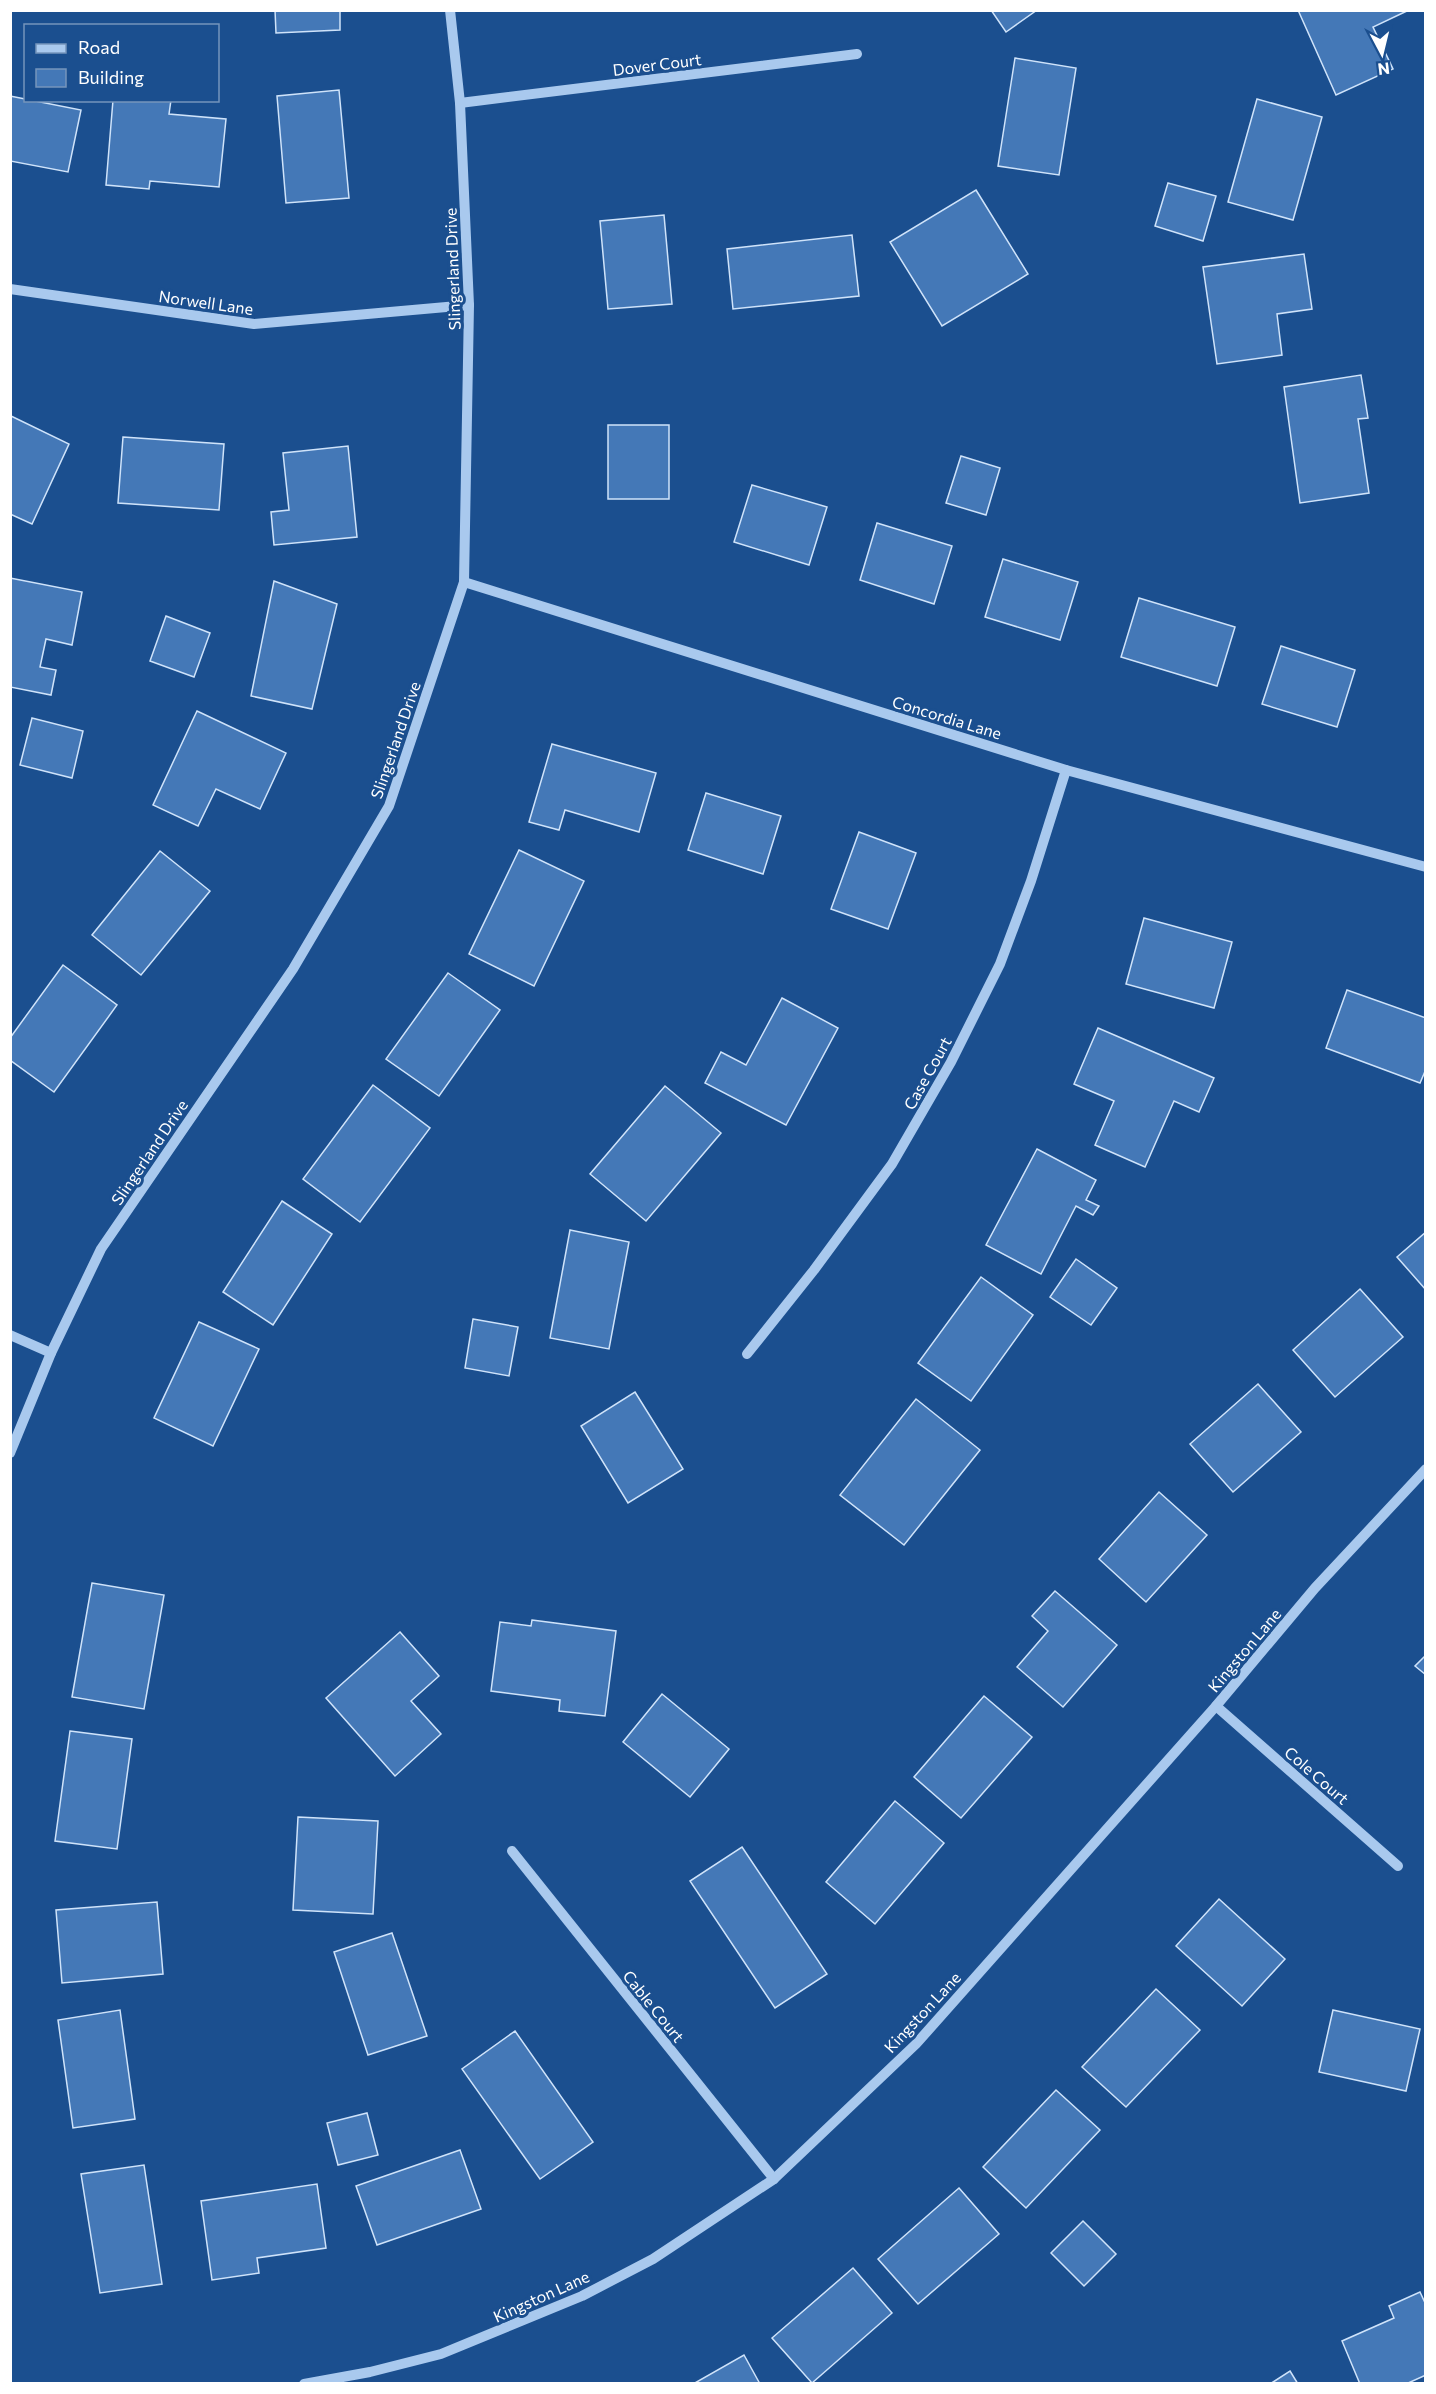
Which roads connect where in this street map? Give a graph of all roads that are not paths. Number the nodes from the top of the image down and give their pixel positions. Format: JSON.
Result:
{"nodes":[{"id":1,"x":450,"y":10,"type":"edge"},
{"id":2,"x":857,"y":54,"type":"dead end"},
{"id":3,"x":460,"y":104,"type":"junction"},
{"id":4,"x":10,"y":288,"type":"edge"},
{"id":5,"x":469,"y":305,"type":"junction"},
{"id":6,"x":464,"y":582,"type":"junction"},
{"id":7,"x":1066,"y":770,"type":"junction"},
{"id":8,"x":1425,"y":867,"type":"edge"},
{"id":9,"x":10,"y":1335,"type":"edge"},
{"id":10,"x":51,"y":1353,"type":"junction"},
{"id":11,"x":747,"y":1354,"type":"dead end"},
{"id":12,"x":10,"y":1453,"type":"edge"},
{"id":13,"x":1425,"y":1469,"type":"edge"},
{"id":14,"x":1216,"y":1707,"type":"junction"},
{"id":15,"x":512,"y":1851,"type":"dead end"},
{"id":16,"x":1398,"y":1866,"type":"dead end"},
{"id":17,"x":774,"y":2179,"type":"junction"},
{"id":18,"x":304,"y":2384,"type":"edge"}],
"edges":[{"from":1,"to":3,"type":"street","name":"Slingerland Drive"},
{"from":2,"to":3,"type":"street","name":"Dover Court"},
{"from":3,"to":5,"type":"street","name":"Slingerland Drive"},
{"from":4,"to":5,"type":"street","name":"Norwell Lane"},
{"from":5,"to":6,"type":"street","name":"Slingerland Drive"},
{"from":6,"to":7,"type":"street","name":"Concordia Lane"},
{"from":6,"to":10,"type":"street","name":"Slingerland Drive"},
{"from":7,"to":8,"type":"street","name":"Concordia Lane"},
{"from":7,"to":11,"type":"street","name":"Case Court"},
{"from":9,"to":10,"type":"street"},
{"from":10,"to":12,"type":"street","name":"Slingerland Drive"},
{"from":13,"to":14,"type":"street","name":"Kingston Lane"},
{"from":14,"to":16,"type":"street","name":"Cole Court"},
{"from":14,"to":17,"type":"street","name":"Kingston Lane"},
{"from":15,"to":17,"type":"street","name":"Cable Court"},
{"from":17,"to":18,"type":"street","name":"Kingston Lane"}]}
